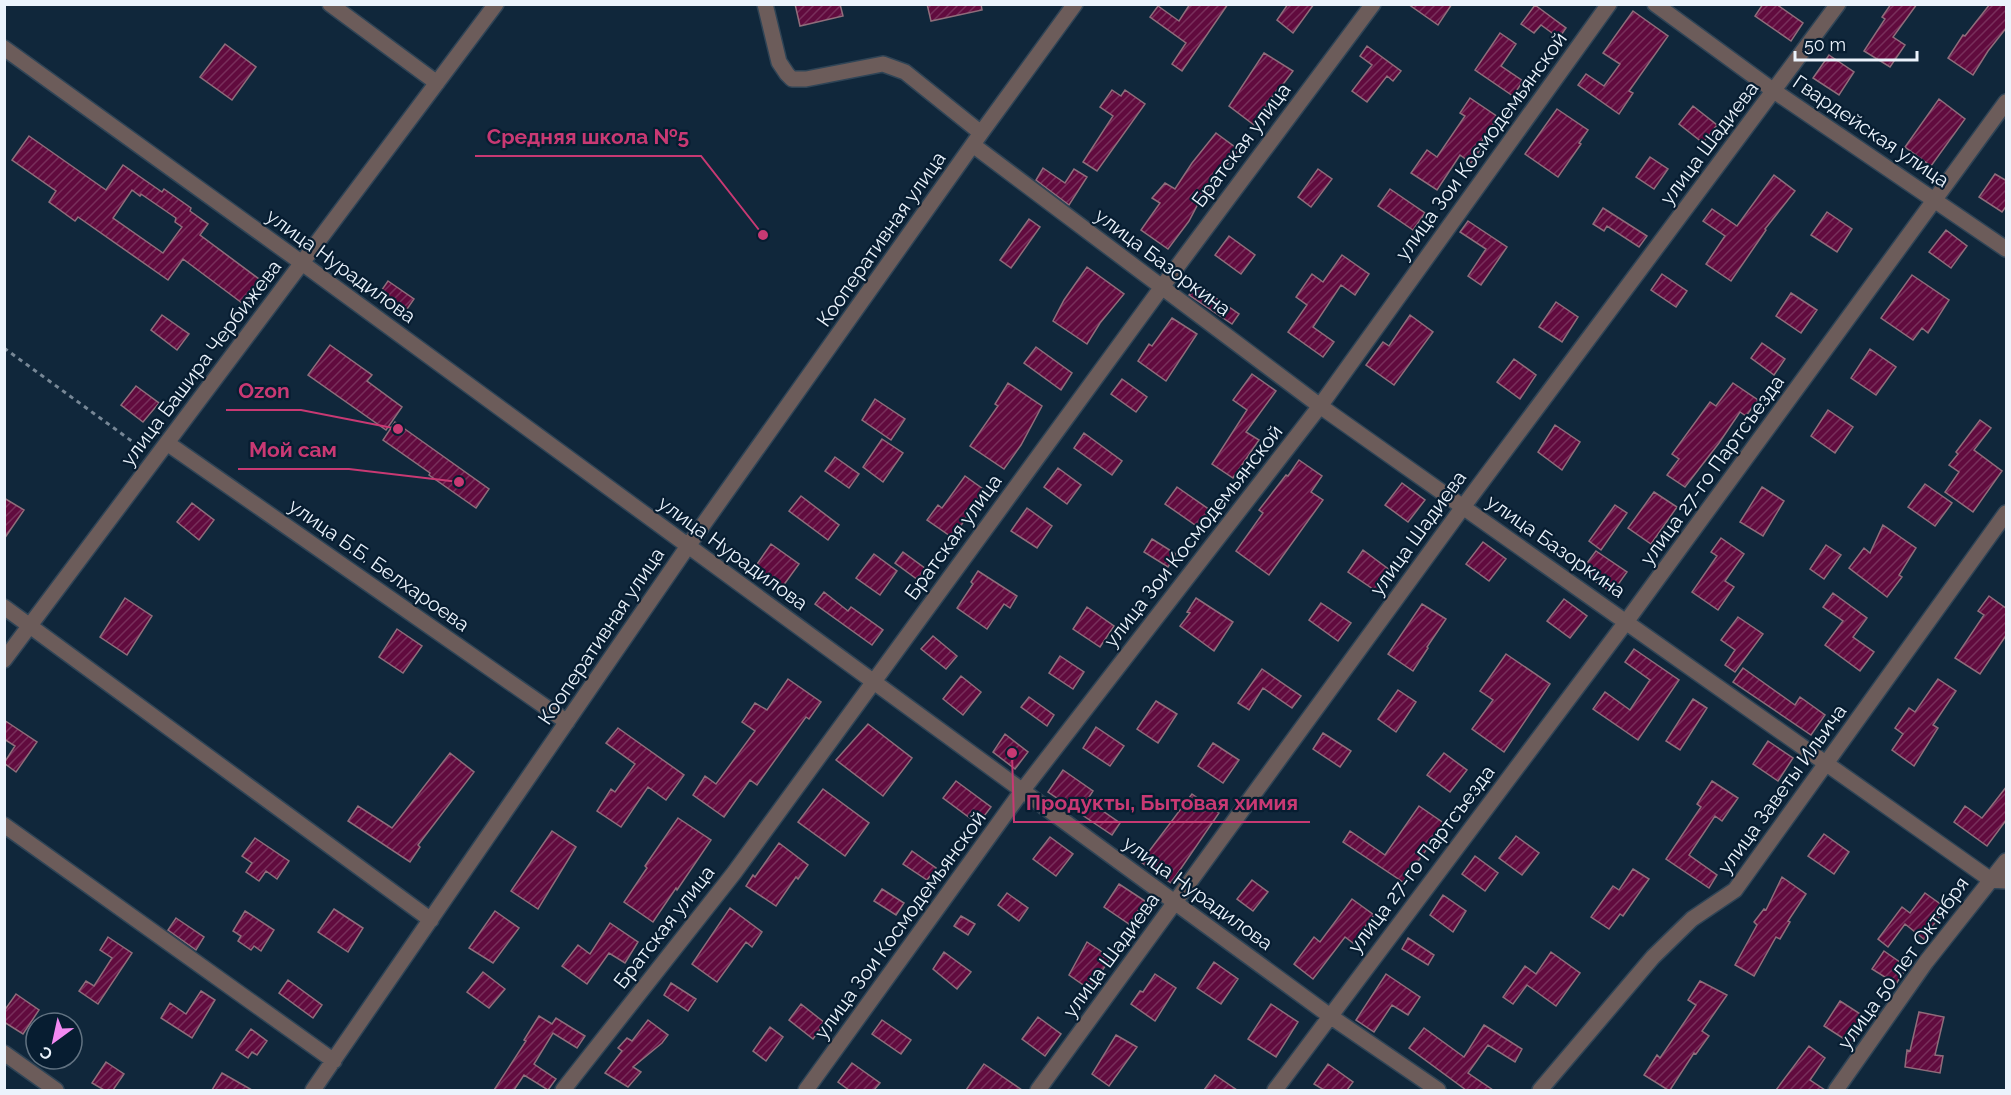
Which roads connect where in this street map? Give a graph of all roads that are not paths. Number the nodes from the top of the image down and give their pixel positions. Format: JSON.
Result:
{"nodes":[{"id":1,"x":330,"y":4,"type":"edge"},
{"id":2,"x":496,"y":4,"type":"edge"},
{"id":3,"x":765,"y":4,"type":"edge"},
{"id":4,"x":1075,"y":4,"type":"edge"},
{"id":5,"x":1373,"y":4,"type":"edge"},
{"id":6,"x":1609,"y":4,"type":"edge"},
{"id":7,"x":1654,"y":4,"type":"edge"},
{"id":8,"x":1838,"y":4,"type":"edge"},
{"id":9,"x":4,"y":48,"type":"edge"},
{"id":10,"x":437,"y":83,"type":"junction"},
{"id":11,"x":1774,"y":91,"type":"junction"},
{"id":12,"x":2007,"y":102,"type":"edge"},
{"id":13,"x":977,"y":139,"type":"junction"},
{"id":14,"x":1936,"y":199,"type":"junction"},
{"id":15,"x":2007,"y":249,"type":"edge"},
{"id":16,"x":302,"y":263,"type":"junction"},
{"id":17,"x":1162,"y":287,"type":"junction"},
{"id":18,"x":1320,"y":406,"type":"junction"},
{"id":19,"x":166,"y":443,"type":"junction"},
{"id":20,"x":1463,"y":507,"type":"junction"},
{"id":21,"x":2007,"y":513,"type":"edge"},
{"id":22,"x":688,"y":546,"type":"junction"},
{"id":23,"x":4,"y":607,"type":"edge"},
{"id":24,"x":1626,"y":622,"type":"junction"},
{"id":25,"x":30,"y":625,"type":"junction"},
{"id":26,"x":4,"y":660,"type":"edge"},
{"id":27,"x":873,"y":682,"type":"junction"},
{"id":28,"x":567,"y":722,"type":"junction"},
{"id":29,"x":1826,"y":765,"type":"junction"},
{"id":30,"x":1022,"y":791,"type":"junction"},
{"id":31,"x":4,"y":825,"type":"edge"},
{"id":32,"x":2007,"y":861,"type":"edge"},
{"id":33,"x":1991,"y":880,"type":"junction"},
{"id":34,"x":2007,"y":881,"type":"edge"},
{"id":35,"x":1176,"y":902,"type":"junction"},
{"id":36,"x":431,"y":920,"type":"junction"},
{"id":37,"x":1330,"y":1016,"type":"junction"},
{"id":38,"x":4,"y":1053,"type":"edge"},
{"id":39,"x":334,"y":1061,"type":"junction"},
{"id":40,"x":56,"y":1090,"type":"edge"},
{"id":41,"x":314,"y":1090,"type":"edge"},
{"id":42,"x":563,"y":1090,"type":"edge"},
{"id":43,"x":806,"y":1090,"type":"edge"},
{"id":44,"x":1038,"y":1090,"type":"edge"},
{"id":45,"x":1275,"y":1090,"type":"edge"},
{"id":46,"x":1438,"y":1090,"type":"edge"},
{"id":47,"x":1540,"y":1090,"type":"edge"},
{"id":48,"x":1836,"y":1090,"type":"edge"}],
"edges":[{"from":1,"to":10,"type":"street"},
{"from":2,"to":10,"type":"street","name":"улица Башира Чербижева"},
{"from":3,"to":13,"type":"street","name":"улица Базоркина"},
{"from":4,"to":13,"type":"street","name":"Кооперативная улица"},
{"from":5,"to":17,"type":"street","name":"Братская улица"},
{"from":6,"to":18,"type":"street","name":"улица Зои Космодемьянской"},
{"from":7,"to":11,"type":"street","name":"Гвардейская улица"},
{"from":8,"to":11,"type":"street","name":"улица Шадиева"},
{"from":9,"to":16,"type":"street","name":"улица Нурадилова"},
{"from":10,"to":16,"type":"street","name":"улица Башира Чербижева"},
{"from":11,"to":14,"type":"street","name":"Гвардейская улица"},
{"from":11,"to":20,"type":"street","name":"улица Шадиева"},
{"from":12,"to":14,"type":"street","name":"улица 27-го Партсъезда"},
{"from":13,"to":17,"type":"street","name":"улица Базоркина"},
{"from":13,"to":22,"type":"street","name":"Кооперативная улица"},
{"from":14,"to":15,"type":"street","name":"Гвардейская улица"},
{"from":14,"to":24,"type":"street","name":"улица 27-го Партсъезда"},
{"from":16,"to":19,"type":"street","name":"улица Башира Чербижева"},
{"from":16,"to":22,"type":"street","name":"улица Нурадилова"},
{"from":17,"to":18,"type":"street","name":"улица Базоркина"},
{"from":17,"to":27,"type":"street","name":"Братская улица"},
{"from":18,"to":20,"type":"street","name":"улица Базоркина"},
{"from":18,"to":30,"type":"street","name":"улица Зои Космодемьянской"},
{"from":19,"to":25,"type":"street","name":"улица Башира Чербижева"},
{"from":19,"to":28,"type":"street","name":"улица Б.Б. Белхароева"},
{"from":20,"to":24,"type":"street","name":"улица Базоркина"},
{"from":20,"to":35,"type":"street","name":"улица Шадиева"},
{"from":21,"to":29,"type":"street","name":"улица Заветы Ильича"},
{"from":22,"to":27,"type":"street","name":"улица Нурадилова"},
{"from":22,"to":28,"type":"street","name":"Кооперативная улица"},
{"from":23,"to":25,"type":"street"},
{"from":24,"to":29,"type":"street","name":"улица Базоркина"},
{"from":24,"to":37,"type":"street","name":"улица 27-го Партсъезда"},
{"from":25,"to":26,"type":"street","name":"улица Башира Чербижева"},
{"from":25,"to":36,"type":"street"},
{"from":27,"to":30,"type":"street","name":"улица Нурадилова"},
{"from":27,"to":42,"type":"street","name":"Братская улица"},
{"from":28,"to":36,"type":"street","name":"Кооперативная улица"},
{"from":29,"to":33,"type":"street","name":"улица Базоркина"},
{"from":29,"to":47,"type":"street","name":"улица Заветы Ильича"},
{"from":30,"to":35,"type":"street","name":"улица Нурадилова"},
{"from":30,"to":43,"type":"street","name":"улица Зои Космодемьянской"},
{"from":31,"to":39,"type":"street"},
{"from":32,"to":33,"type":"street","name":"улица 50 лет Октября"},
{"from":33,"to":34,"type":"street"},
{"from":33,"to":48,"type":"street","name":"улица 50 лет Октября"},
{"from":35,"to":37,"type":"street","name":"улица Нурадилова"},
{"from":35,"to":44,"type":"street","name":"улица Шадиева"},
{"from":36,"to":39,"type":"street","name":"Кооперативная улица"},
{"from":37,"to":45,"type":"street","name":"улица 27-го Партсъезда"},
{"from":37,"to":46,"type":"street","name":"улица Нурадилова"},
{"from":38,"to":40,"type":"street"},
{"from":39,"to":41,"type":"street","name":"Кооперативная улица"}]}
